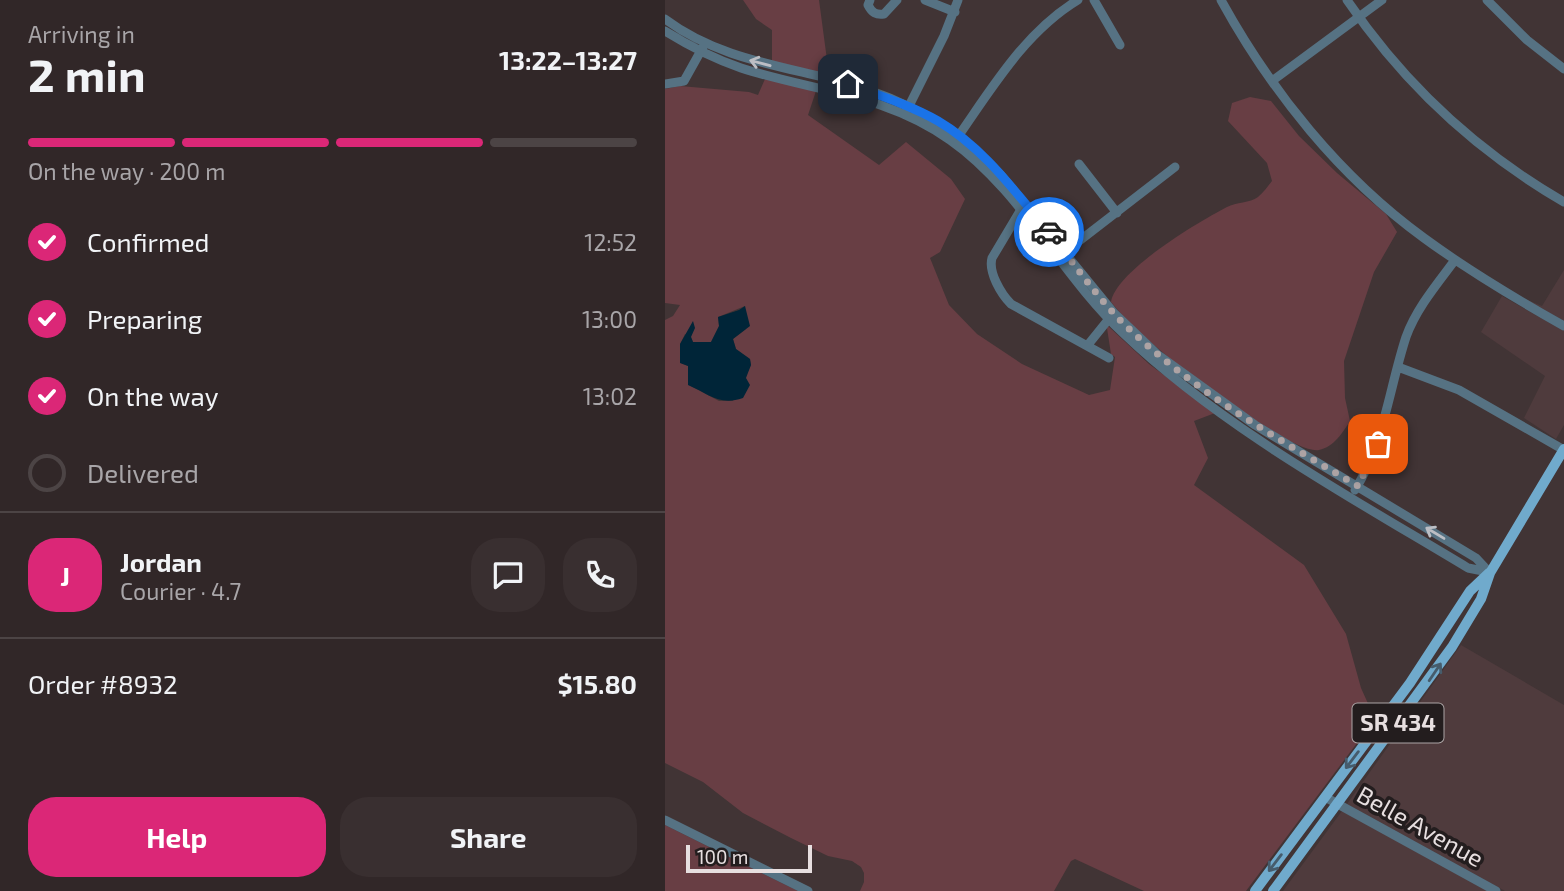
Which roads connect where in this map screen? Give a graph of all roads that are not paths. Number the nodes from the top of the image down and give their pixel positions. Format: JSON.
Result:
{"nodes":[{"id":1,"x":870,"y":0,"type":"edge"},
{"id":2,"x":897,"y":0,"type":"edge"},
{"id":3,"x":925,"y":0,"type":"edge"},
{"id":4,"x":958,"y":0,"type":"edge"},
{"id":5,"x":1078,"y":0,"type":"edge"},
{"id":6,"x":1094,"y":0,"type":"edge"},
{"id":7,"x":1221,"y":0,"type":"edge"},
{"id":8,"x":1347,"y":0,"type":"edge"},
{"id":9,"x":1382,"y":0,"type":"edge"},
{"id":10,"x":1487,"y":0,"type":"edge"},
{"id":11,"x":955,"y":12,"type":"junction"},
{"id":12,"x":1359,"y":17,"type":"junction"},
{"id":13,"x":665,"y":19,"type":"edge"},
{"id":14,"x":665,"y":31,"type":"edge"},
{"id":15,"x":1121,"y":45,"type":"dead end"},
{"id":16,"x":703,"y":47,"type":"junction"},
{"id":17,"x":1564,"y":69,"type":"edge"},
{"id":18,"x":1272,"y":81,"type":"junction"},
{"id":19,"x":665,"y":84,"type":"edge"},
{"id":20,"x":907,"y":110,"type":"junction"},
{"id":21,"x":956,"y":139,"type":"junction"},
{"id":22,"x":1079,"y":164,"type":"dead end"},
{"id":23,"x":1175,"y":167,"type":"dead end"},
{"id":24,"x":1564,"y":202,"type":"edge"},
{"id":25,"x":1020,"y":211,"type":"junction"},
{"id":26,"x":1118,"y":213,"type":"junction"},
{"id":27,"x":1061,"y":255,"type":"junction"},
{"id":28,"x":1455,"y":260,"type":"junction"},
{"id":29,"x":1111,"y":316,"type":"junction"},
{"id":30,"x":1564,"y":326,"type":"edge"},
{"id":31,"x":1087,"y":346,"type":"junction"},
{"id":32,"x":1109,"y":358,"type":"dead end"},
{"id":33,"x":1398,"y":367,"type":"junction"},
{"id":34,"x":1564,"y":449,"type":"edge"},
{"id":35,"x":1358,"y":486,"type":"junction"},
{"id":36,"x":1350,"y":497,"type":"junction"},
{"id":37,"x":1490,"y":573,"type":"junction"},
{"id":38,"x":1325,"y":797,"type":"junction"},
{"id":39,"x":1337,"y":804,"type":"junction"},
{"id":40,"x":665,"y":820,"type":"edge"},
{"id":41,"x":1299,"y":832,"type":"junction"},
{"id":42,"x":1292,"y":864,"type":"junction"},
{"id":43,"x":808,"y":891,"type":"edge"},
{"id":44,"x":1255,"y":891,"type":"edge"},
{"id":45,"x":1273,"y":891,"type":"edge"},
{"id":46,"x":1496,"y":891,"type":"edge"}],
"edges":[{"from":1,"to":2,"type":"street"},
{"from":3,"to":11,"type":"street"},
{"from":4,"to":11,"type":"street"},
{"from":5,"to":21,"type":"street"},
{"from":6,"to":15,"type":"street"},
{"from":7,"to":18,"type":"street"},
{"from":8,"to":12,"type":"street"},
{"from":9,"to":12,"type":"street"},
{"from":10,"to":17,"type":"street"},
{"from":11,"to":20,"type":"street"},
{"from":12,"to":18,"type":"street"},
{"from":12,"to":24,"type":"street"},
{"from":13,"to":16,"type":"street"},
{"from":14,"to":16,"type":"street"},
{"from":16,"to":19,"type":"street"},
{"from":16,"to":20,"type":"street"},
{"from":18,"to":28,"type":"street"},
{"from":20,"to":21,"type":"street"},
{"from":21,"to":25,"type":"street"},
{"from":21,"to":27,"type":"street"},
{"from":22,"to":26,"type":"street"},
{"from":23,"to":26,"type":"street"},
{"from":25,"to":27,"type":"street"},
{"from":25,"to":31,"type":"street"},
{"from":26,"to":27,"type":"street"},
{"from":27,"to":29,"type":"street"},
{"from":28,"to":30,"type":"street"},
{"from":28,"to":33,"type":"street"},
{"from":29,"to":31,"type":"street"},
{"from":29,"to":35,"type":"street"},
{"from":29,"to":36,"type":"street"},
{"from":31,"to":32,"type":"street"},
{"from":33,"to":34,"type":"street"},
{"from":33,"to":35,"type":"street"},
{"from":34,"to":37,"type":"main road","number":"SR 434"},
{"from":35,"to":36,"type":"street"},
{"from":37,"to":35,"type":"street","one_way":true},
{"from":36,"to":37,"type":"street"},
{"from":37,"to":38,"type":"main road","number":"SR 434","one_way":true},
{"from":39,"to":37,"type":"main road","number":"SR 434","one_way":true},
{"from":38,"to":39,"type":"street","name":"Belle Avenue"},
{"from":38,"to":41,"type":"main road","number":"SR 434"},
{"from":39,"to":42,"type":"main road","number":"SR 434"},
{"from":39,"to":46,"type":"street","name":"Belle Avenue"},
{"from":40,"to":43,"type":"street"},
{"from":41,"to":42,"type":"main road"},
{"from":41,"to":44,"type":"main road","number":"SR 434","one_way":true},
{"from":42,"to":45,"type":"main road","number":"SR 434"}]}
